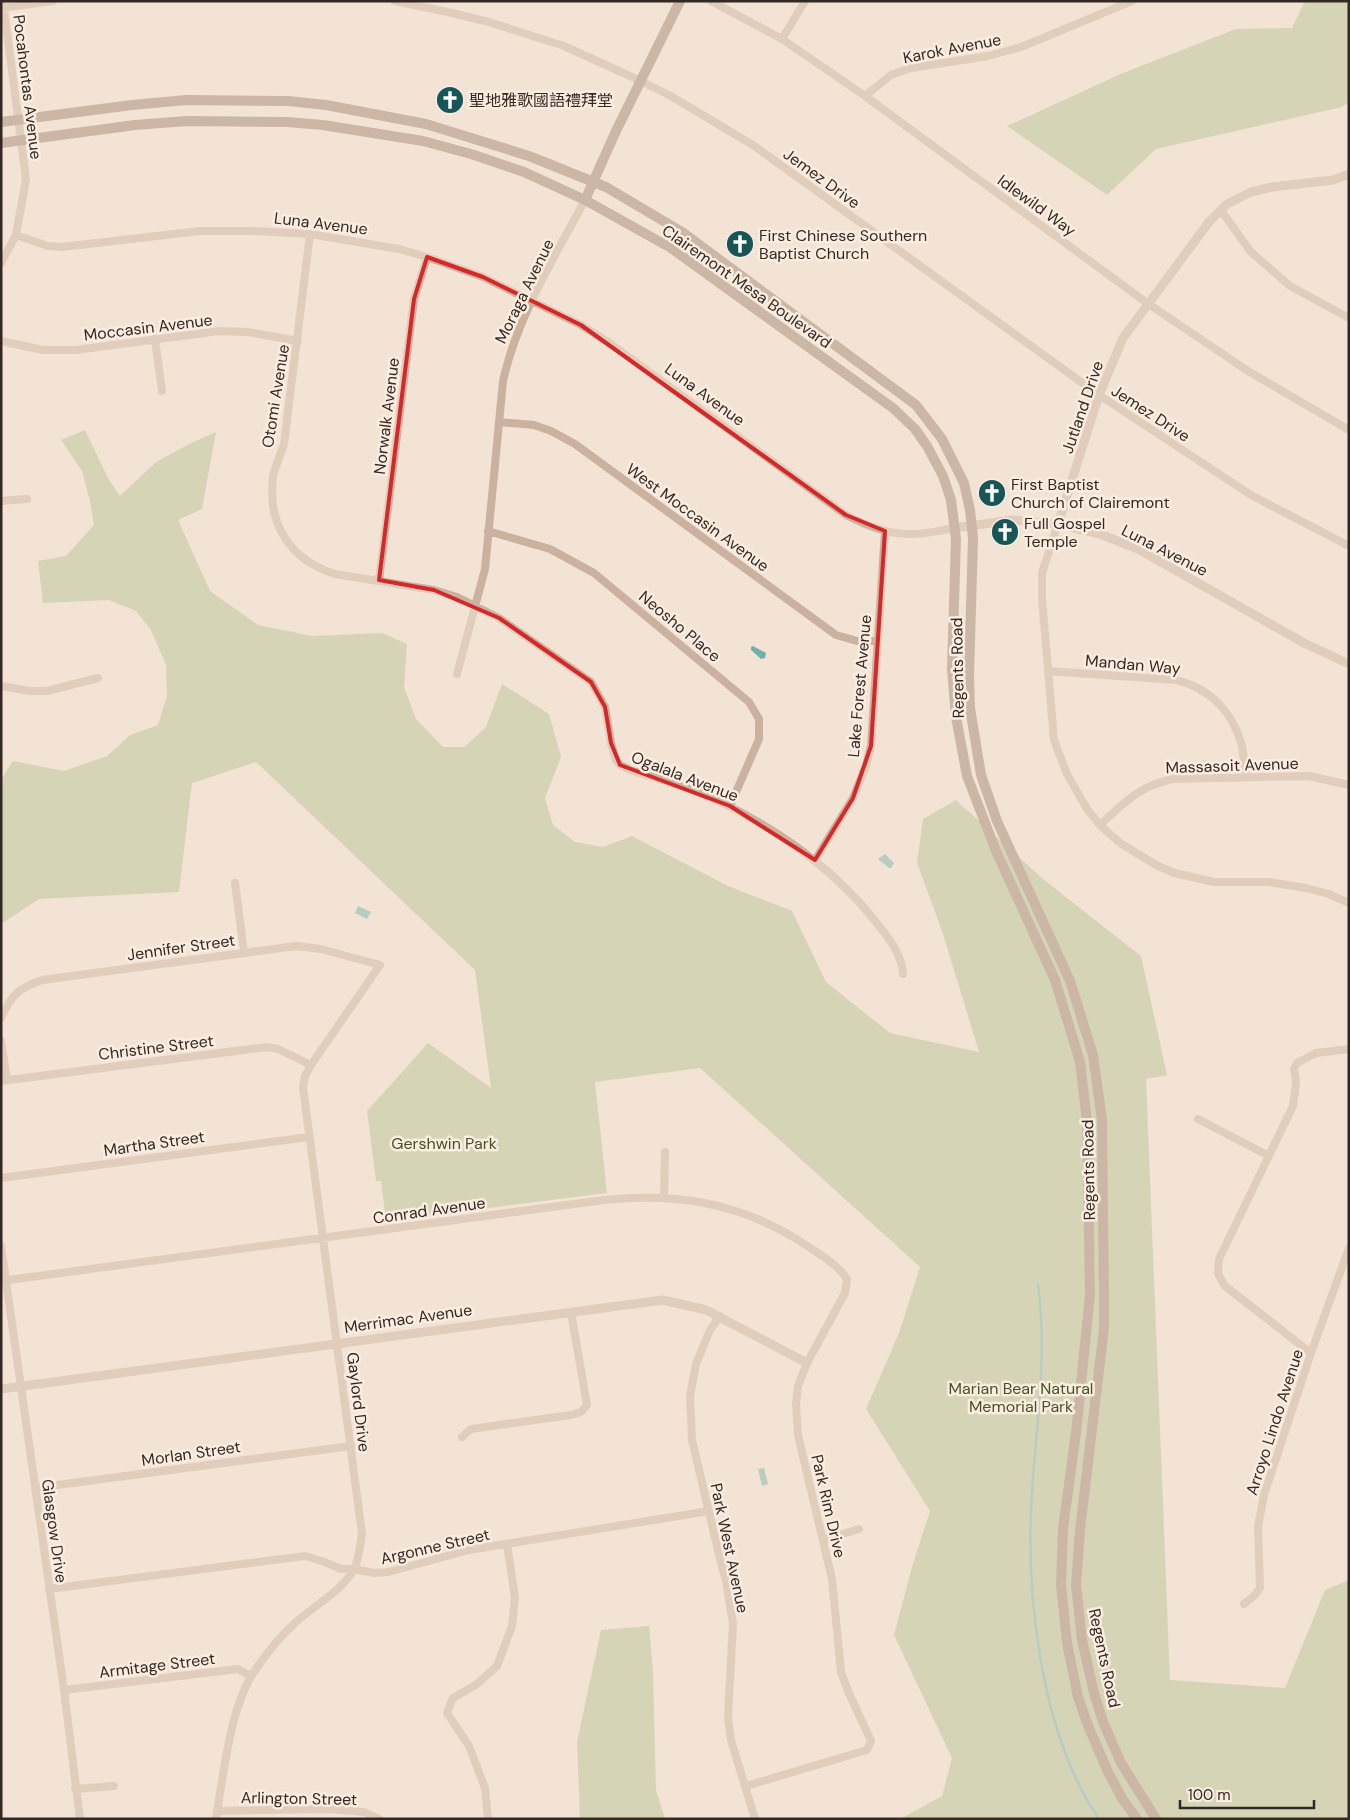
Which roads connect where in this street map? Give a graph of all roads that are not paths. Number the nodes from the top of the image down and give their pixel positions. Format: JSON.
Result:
{"nodes":[{"id":1,"x":53,"y":1,"type":"edge"},
{"id":2,"x":395,"y":1,"type":"edge"},
{"id":3,"x":682,"y":1,"type":"edge"},
{"id":4,"x":689,"y":1,"type":"edge"},
{"id":5,"x":711,"y":1,"type":"edge"},
{"id":6,"x":805,"y":1,"type":"edge"},
{"id":7,"x":1132,"y":1,"type":"edge"},
{"id":8,"x":2,"y":6,"type":"edge"},
{"id":9,"x":782,"y":39,"type":"junction"},
{"id":10,"x":642,"y":81,"type":"junction"},
{"id":11,"x":864,"y":96,"type":"junction"},
{"id":12,"x":18,"y":120,"type":"junction"},
{"id":13,"x":1,"y":122,"type":"edge"},
{"id":14,"x":21,"y":141,"type":"junction"},
{"id":15,"x":1,"y":143,"type":"edge"},
{"id":16,"x":1348,"y":176,"type":"edge"},
{"id":17,"x":594,"y":182,"type":"junction"},
{"id":18,"x":585,"y":200,"type":"junction"},
{"id":19,"x":1221,"y":210,"type":"junction"},
{"id":20,"x":310,"y":234,"type":"junction"},
{"id":21,"x":16,"y":235,"type":"junction"},
{"id":22,"x":427,"y":257,"type":"junction"},
{"id":23,"x":1,"y":262,"type":"edge"},
{"id":24,"x":533,"y":300,"type":"junction"},
{"id":25,"x":1147,"y":303,"type":"junction"},
{"id":26,"x":1349,"y":318,"type":"edge"},
{"id":27,"x":155,"y":339,"type":"junction"},
{"id":28,"x":298,"y":340,"type":"junction"},
{"id":29,"x":1,"y":341,"type":"edge"},
{"id":30,"x":162,"y":391,"type":"dead end"},
{"id":31,"x":1099,"y":395,"type":"junction"},
{"id":32,"x":499,"y":422,"type":"junction"},
{"id":33,"x":1349,"y":430,"type":"edge"},
{"id":34,"x":27,"y":499,"type":"dead end"},
{"id":35,"x":1,"y":502,"type":"edge"},
{"id":36,"x":1058,"y":524,"type":"junction"},
{"id":37,"x":973,"y":526,"type":"junction"},
{"id":38,"x":955,"y":528,"type":"junction"},
{"id":39,"x":488,"y":531,"type":"junction"},
{"id":40,"x":885,"y":531,"type":"junction"},
{"id":41,"x":1349,"y":546,"type":"edge"},
{"id":42,"x":298,"y":553,"type":"joint"},
{"id":43,"x":379,"y":580,"type":"junction"},
{"id":44,"x":476,"y":607,"type":"junction"},
{"id":45,"x":878,"y":641,"type":"junction"},
{"id":46,"x":1349,"y":664,"type":"edge"},
{"id":47,"x":1048,"y":671,"type":"junction"},
{"id":48,"x":457,"y":674,"type":"dead end"},
{"id":49,"x":98,"y":678,"type":"dead end"},
{"id":50,"x":1,"y":686,"type":"edge"},
{"id":51,"x":1246,"y":777,"type":"junction"},
{"id":52,"x":1349,"y":784,"type":"edge"},
{"id":53,"x":730,"y":806,"type":"junction"},
{"id":54,"x":1100,"y":825,"type":"junction"},
{"id":55,"x":815,"y":860,"type":"junction"},
{"id":56,"x":235,"y":883,"type":"dead end"},
{"id":57,"x":1349,"y":902,"type":"edge"},
{"id":58,"x":244,"y":952,"type":"junction"},
{"id":59,"x":380,"y":965,"type":"joint"},
{"id":60,"x":903,"y":974,"type":"dead end"},
{"id":61,"x":1,"y":1018,"type":"edge"},
{"id":62,"x":1,"y":1041,"type":"edge"},
{"id":63,"x":1349,"y":1049,"type":"edge"},
{"id":64,"x":311,"y":1064,"type":"junction"},
{"id":65,"x":4,"y":1081,"type":"edge"},
{"id":66,"x":1198,"y":1120,"type":"dead end"},
{"id":67,"x":310,"y":1136,"type":"junction"},
{"id":68,"x":665,"y":1152,"type":"dead end"},
{"id":69,"x":1269,"y":1156,"type":"junction"},
{"id":70,"x":1,"y":1178,"type":"edge"},
{"id":71,"x":664,"y":1197,"type":"junction"},
{"id":72,"x":324,"y":1238,"type":"junction"},
{"id":73,"x":1,"y":1246,"type":"edge"},
{"id":74,"x":1349,"y":1248,"type":"edge"},
{"id":75,"x":843,"y":1273,"type":"joint"},
{"id":76,"x":4,"y":1281,"type":"edge"},
{"id":77,"x":571,"y":1312,"type":"junction"},
{"id":78,"x":720,"y":1316,"type":"junction"},
{"id":79,"x":338,"y":1343,"type":"junction"},
{"id":80,"x":1311,"y":1353,"type":"junction"},
{"id":81,"x":806,"y":1363,"type":"junction"},
{"id":82,"x":21,"y":1386,"type":"junction"},
{"id":83,"x":1,"y":1389,"type":"edge"},
{"id":84,"x":462,"y":1437,"type":"dead end"},
{"id":85,"x":351,"y":1446,"type":"junction"},
{"id":86,"x":35,"y":1488,"type":"junction"},
{"id":87,"x":709,"y":1511,"type":"junction"},
{"id":88,"x":859,"y":1529,"type":"dead end"},
{"id":89,"x":823,"y":1540,"type":"junction"},
{"id":90,"x":507,"y":1544,"type":"junction"},
{"id":91,"x":354,"y":1569,"type":"junction"},
{"id":92,"x":49,"y":1589,"type":"junction"},
{"id":93,"x":1244,"y":1604,"type":"dead end"},
{"id":94,"x":251,"y":1676,"type":"junction"},
{"id":95,"x":64,"y":1690,"type":"junction"},
{"id":96,"x":114,"y":1786,"type":"dead end"},
{"id":97,"x":746,"y":1786,"type":"junction"},
{"id":98,"x":76,"y":1789,"type":"junction"},
{"id":99,"x":217,"y":1815,"type":"edge"},
{"id":100,"x":80,"y":1819,"type":"edge"},
{"id":101,"x":379,"y":1819,"type":"edge"},
{"id":102,"x":488,"y":1819,"type":"edge"},
{"id":103,"x":755,"y":1819,"type":"edge"},
{"id":104,"x":1137,"y":1819,"type":"edge"},
{"id":105,"x":1156,"y":1819,"type":"edge"}],
"edges":[{"from":1,"to":8,"type":"street"},
{"from":2,"to":10,"type":"street","name":"Jemez Drive"},
{"from":3,"to":4,"type":"main road"},
{"from":3,"to":10,"type":"main road","name":"Moraga Avenue"},
{"from":5,"to":9,"type":"street","name":"Idlewild Way"},
{"from":6,"to":9,"type":"street"},
{"from":7,"to":11,"type":"street","name":"Karok Avenue"},
{"from":8,"to":12,"type":"street","name":"Pocahontas Avenue"},
{"from":9,"to":11,"type":"street","name":"Idlewild Way"},
{"from":10,"to":17,"type":"main road","name":"Moraga Avenue"},
{"from":10,"to":31,"type":"street","name":"Jemez Drive"},
{"from":11,"to":25,"type":"street","name":"Idlewild Way"},
{"from":12,"to":13,"type":"main road","name":"Clairemont Mesa Boulevard"},
{"from":12,"to":14,"type":"street","name":"Pocahontas Avenue"},
{"from":12,"to":17,"type":"main road","name":"Clairemont Mesa Boulevard"},
{"from":14,"to":15,"type":"main road","name":"Clairemont Mesa Boulevard"},
{"from":14,"to":18,"type":"main road","name":"Clairemont Mesa Boulevard"},
{"from":14,"to":21,"type":"street","name":"Pocahontas Avenue"},
{"from":16,"to":19,"type":"street","name":"Jutland Drive"},
{"from":17,"to":18,"type":"main road","name":"Moraga Avenue"},
{"from":17,"to":37,"type":"main road","name":"Clairemont Mesa Boulevard"},
{"from":18,"to":24,"type":"street","name":"Moraga Avenue"},
{"from":18,"to":38,"type":"main road","name":"Clairemont Mesa Boulevard"},
{"from":19,"to":25,"type":"street","name":"Jutland Drive"},
{"from":19,"to":26,"type":"street"},
{"from":20,"to":21,"type":"street","name":"Luna Avenue"},
{"from":20,"to":22,"type":"street","name":"Luna Avenue"},
{"from":20,"to":28,"type":"street","name":"Otomi Avenue"},
{"from":21,"to":23,"type":"street","name":"Pocahontas Avenue"},
{"from":22,"to":24,"type":"street","name":"Luna Avenue"},
{"from":22,"to":43,"type":"street","name":"Norwalk Avenue"},
{"from":24,"to":32,"type":"street","name":"Moraga Avenue"},
{"from":24,"to":40,"type":"street","name":"Luna Avenue"},
{"from":25,"to":31,"type":"street","name":"Jutland Drive"},
{"from":25,"to":33,"type":"street","name":"Idlewild Way"},
{"from":27,"to":28,"type":"street","name":"Moccasin Avenue"},
{"from":27,"to":29,"type":"street","name":"Moccasin Avenue"},
{"from":27,"to":30,"type":"street"},
{"from":28,"to":42,"type":"street","name":"Otomi Avenue"},
{"from":31,"to":36,"type":"street","name":"Jutland Drive"},
{"from":31,"to":41,"type":"street","name":"Jemez Drive"},
{"from":32,"to":39,"type":"street","name":"Moraga Avenue"},
{"from":32,"to":45,"type":"street","name":"West Moccasin Avenue"},
{"from":34,"to":35,"type":"street"},
{"from":36,"to":37,"type":"street","name":"Luna Avenue"},
{"from":36,"to":46,"type":"street","name":"Luna Avenue"},
{"from":36,"to":47,"type":"street","name":"Jutland Drive"},
{"from":37,"to":38,"type":"street","name":"Luna Avenue"},
{"from":37,"to":105,"type":"main road","name":"Regents Road"},
{"from":38,"to":40,"type":"street","name":"Luna Avenue"},
{"from":38,"to":104,"type":"main road","name":"Regents Road"},
{"from":39,"to":44,"type":"street","name":"Moraga Avenue"},
{"from":39,"to":53,"type":"street","name":"Neosho Place"},
{"from":40,"to":45,"type":"street","name":"Lake Forest Avenue"},
{"from":42,"to":43,"type":"street","name":"Ogalala Avenue"},
{"from":43,"to":44,"type":"street","name":"Ogalala Avenue"},
{"from":44,"to":48,"type":"street","name":"Moraga Avenue"},
{"from":44,"to":53,"type":"street","name":"Ogalala Avenue"},
{"from":45,"to":55,"type":"street","name":"Lake Forest Avenue"},
{"from":47,"to":51,"type":"street","name":"Mandan Way"},
{"from":47,"to":54,"type":"street","name":"Jutland Drive"},
{"from":49,"to":50,"type":"street"},
{"from":51,"to":52,"type":"street","name":"Massasoit Avenue"},
{"from":51,"to":54,"type":"street","name":"Massasoit Avenue"},
{"from":53,"to":55,"type":"street","name":"Ogalala Avenue"},
{"from":54,"to":57,"type":"street","name":"Jutland Drive"},
{"from":55,"to":60,"type":"street","name":"Ogalala Avenue"},
{"from":56,"to":58,"type":"street"},
{"from":58,"to":59,"type":"street","name":"Jennifer Street"},
{"from":58,"to":61,"type":"street","name":"Jennifer Street"},
{"from":59,"to":64,"type":"street","name":"Gaylord Drive"},
{"from":62,"to":65,"type":"street"},
{"from":63,"to":69,"type":"street"},
{"from":64,"to":65,"type":"street","name":"Christine Street"},
{"from":64,"to":67,"type":"street","name":"Gaylord Drive"},
{"from":66,"to":69,"type":"street"},
{"from":67,"to":70,"type":"street","name":"Martha Street"},
{"from":67,"to":72,"type":"street","name":"Gaylord Drive"},
{"from":68,"to":71,"type":"street"},
{"from":69,"to":80,"type":"street"},
{"from":71,"to":72,"type":"street","name":"Conrad Avenue"},
{"from":71,"to":75,"type":"street","name":"Conrad Avenue"},
{"from":72,"to":76,"type":"street","name":"Conrad Avenue"},
{"from":72,"to":79,"type":"street","name":"Gaylord Drive"},
{"from":73,"to":76,"type":"street","name":"Glasgow Drive"},
{"from":74,"to":80,"type":"street","name":"Arroyo Lindo Avenue"},
{"from":75,"to":81,"type":"street","name":"Park Rim Drive"},
{"from":76,"to":82,"type":"street","name":"Glasgow Drive"},
{"from":77,"to":78,"type":"street","name":"Merrimac Avenue"},
{"from":77,"to":79,"type":"street","name":"Merrimac Avenue"},
{"from":77,"to":84,"type":"street"},
{"from":78,"to":81,"type":"street","name":"Merrimac Avenue"},
{"from":78,"to":87,"type":"street","name":"Park West Avenue"},
{"from":79,"to":82,"type":"street","name":"Merrimac Avenue"},
{"from":79,"to":85,"type":"street","name":"Gaylord Drive"},
{"from":80,"to":93,"type":"street","name":"Arroyo Lindo Avenue"},
{"from":81,"to":89,"type":"street","name":"Park Rim Drive"},
{"from":82,"to":83,"type":"street","name":"Merrimac Avenue"},
{"from":82,"to":86,"type":"street","name":"Glasgow Drive"},
{"from":85,"to":86,"type":"street","name":"Morlan Street"},
{"from":85,"to":91,"type":"street","name":"Gaylord Drive"},
{"from":86,"to":92,"type":"street","name":"Glasgow Drive"},
{"from":87,"to":90,"type":"street","name":"Argonne Street"},
{"from":87,"to":97,"type":"street","name":"Park West Avenue"},
{"from":88,"to":89,"type":"street"},
{"from":89,"to":97,"type":"street","name":"Park Rim Drive"},
{"from":90,"to":91,"type":"street","name":"Argonne Street"},
{"from":90,"to":102,"type":"street"},
{"from":91,"to":92,"type":"street","name":"Argonne Street"},
{"from":91,"to":94,"type":"street","name":"Gaylord Drive"},
{"from":92,"to":95,"type":"street","name":"Glasgow Drive"},
{"from":94,"to":95,"type":"street","name":"Armitage Street"},
{"from":94,"to":99,"type":"street","name":"Gaylord Drive"},
{"from":95,"to":98,"type":"street","name":"Glasgow Drive"},
{"from":96,"to":98,"type":"street"},
{"from":97,"to":103,"type":"street","name":"Park West Avenue"},
{"from":98,"to":100,"type":"street","name":"Glasgow Drive"},
{"from":99,"to":101,"type":"street","name":"Arlington Street"}]}
